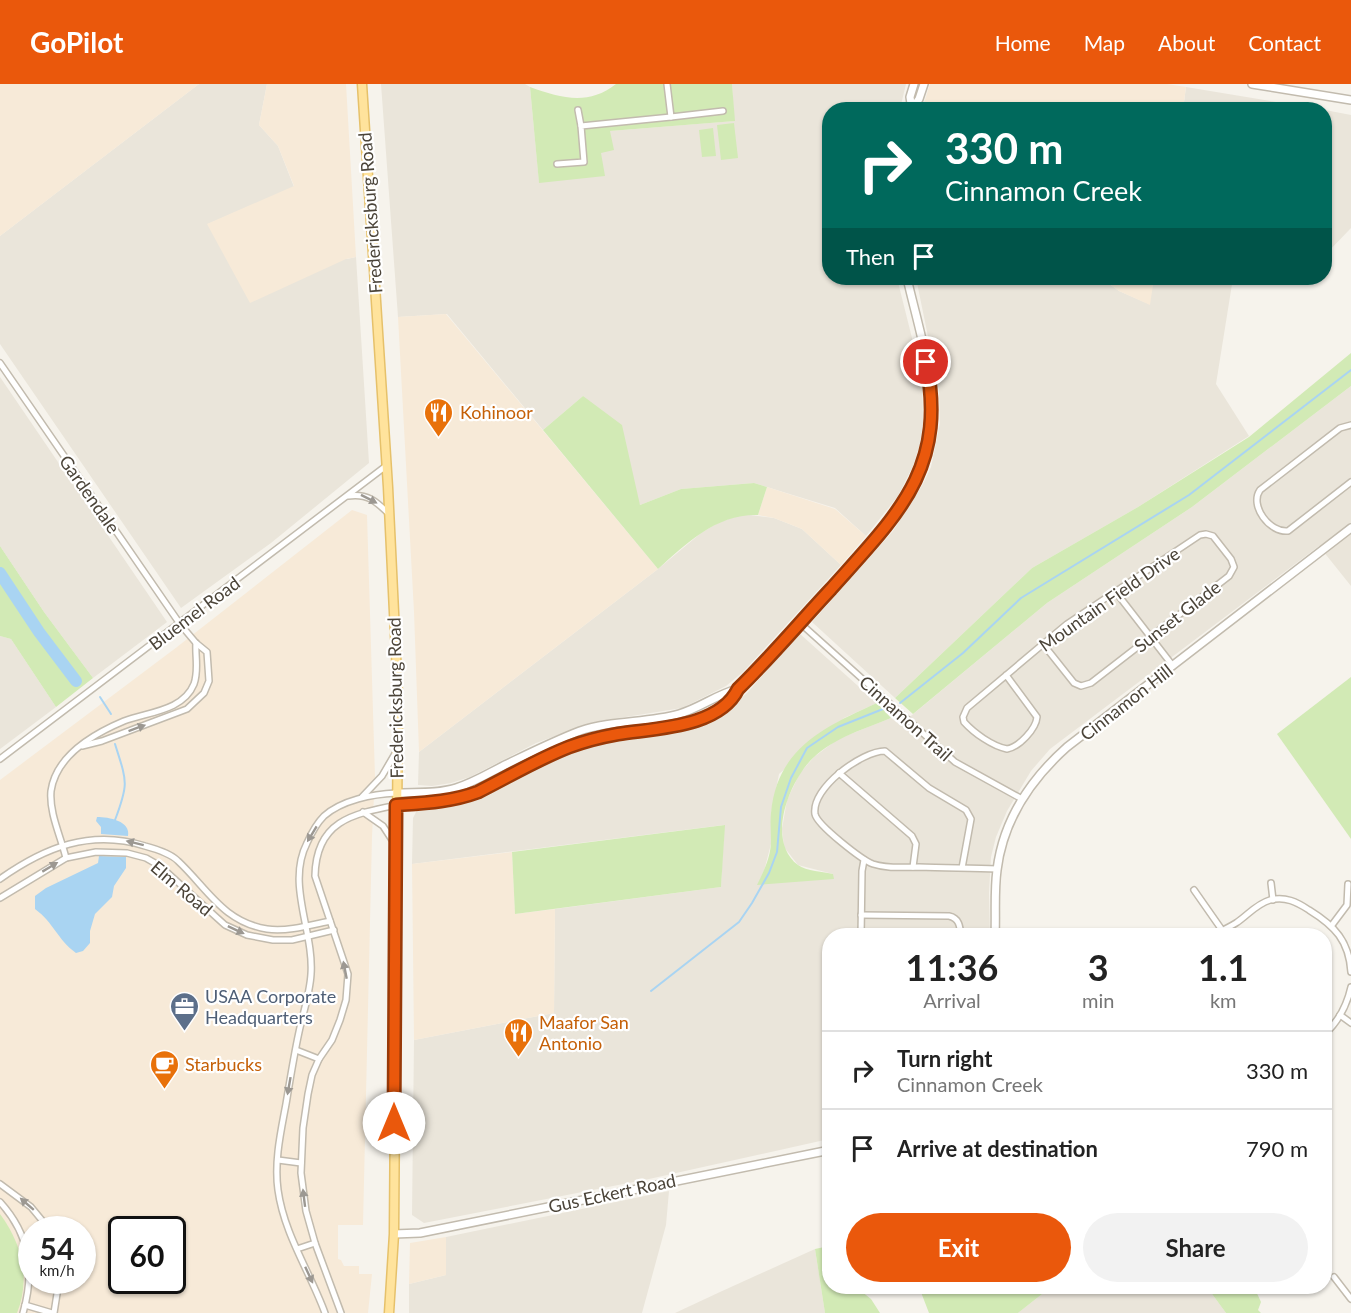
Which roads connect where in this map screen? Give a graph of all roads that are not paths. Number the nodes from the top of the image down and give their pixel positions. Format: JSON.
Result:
{"nodes":[{"id":1,"x":362,"y":84,"type":"edge"},
{"id":2,"x":667,"y":84,"type":"edge"},
{"id":3,"x":914,"y":84,"type":"edge"},
{"id":4,"x":924,"y":84,"type":"edge"},
{"id":5,"x":1252,"y":84,"type":"edge"},
{"id":6,"x":1351,"y":100,"type":"edge"},
{"id":7,"x":911,"y":102,"type":"edge"},
{"id":8,"x":917,"y":102,"type":"edge"},
{"id":9,"x":578,"y":110,"type":"dead end"},
{"id":10,"x":723,"y":111,"type":"dead end"},
{"id":11,"x":670,"y":117,"type":"junction"},
{"id":12,"x":580,"y":126,"type":"junction"},
{"id":13,"x":557,"y":164,"type":"dead end"},
{"id":14,"x":909,"y":285,"type":"edge"},
{"id":15,"x":0,"y":363,"type":"edge"},
{"id":16,"x":1350,"y":425,"type":"edge"},
{"id":17,"x":386,"y":466,"type":"junction"},
{"id":18,"x":1351,"y":482,"type":"edge"},
{"id":19,"x":346,"y":497,"type":"junction"},
{"id":20,"x":389,"y":514,"type":"junction"},
{"id":21,"x":1351,"y":528,"type":"edge"},
{"id":22,"x":1206,"y":534,"type":"joint"},
{"id":23,"x":1115,"y":591,"type":"junction"},
{"id":24,"x":800,"y":623,"type":"junction"},
{"id":25,"x":180,"y":624,"type":"junction"},
{"id":26,"x":1151,"y":637,"type":"junction"},
{"id":27,"x":196,"y":643,"type":"junction"},
{"id":28,"x":1043,"y":644,"type":"junction"},
{"id":29,"x":1173,"y":666,"type":"junction"},
{"id":30,"x":1006,"y":675,"type":"junction"},
{"id":31,"x":738,"y":689,"type":"junction"},
{"id":32,"x":707,"y":703,"type":"junction"},
{"id":33,"x":712,"y":713,"type":"junction"},
{"id":34,"x":82,"y":746,"type":"junction"},
{"id":35,"x":397,"y":751,"type":"junction"},
{"id":36,"x":0,"y":759,"type":"edge"},
{"id":37,"x":839,"y":773,"type":"junction"},
{"id":38,"x":484,"y":776,"type":"junction"},
{"id":39,"x":490,"y":786,"type":"junction"},
{"id":40,"x":396,"y":793,"type":"junction"},
{"id":41,"x":360,"y":799,"type":"junction"},
{"id":42,"x":1022,"y":799,"type":"junction"},
{"id":43,"x":396,"y":805,"type":"junction"},
{"id":44,"x":363,"y":812,"type":"junction"},
{"id":45,"x":63,"y":844,"type":"junction"},
{"id":46,"x":396,"y":846,"type":"junction"},
{"id":47,"x":66,"y":858,"type":"junction"},
{"id":48,"x":864,"y":860,"type":"junction"},
{"id":49,"x":913,"y":867,"type":"junction"},
{"id":50,"x":962,"y":868,"type":"junction"},
{"id":51,"x":997,"y":869,"type":"junction"},
{"id":52,"x":0,"y":879,"type":"edge"},
{"id":53,"x":1271,"y":883,"type":"dead end"},
{"id":54,"x":1348,"y":884,"type":"dead end"},
{"id":55,"x":1194,"y":890,"type":"dead end"},
{"id":56,"x":0,"y":898,"type":"edge"},
{"id":57,"x":1273,"y":900,"type":"junction"},
{"id":58,"x":861,"y":915,"type":"junction"},
{"id":59,"x":330,"y":921,"type":"junction"},
{"id":60,"x":306,"y":926,"type":"junction"},
{"id":61,"x":1332,"y":926,"type":"junction"},
{"id":62,"x":861,"y":928,"type":"edge"},
{"id":63,"x":960,"y":928,"type":"edge"},
{"id":64,"x":995,"y":928,"type":"edge"},
{"id":65,"x":1221,"y":928,"type":"edge"},
{"id":66,"x":1226,"y":928,"type":"edge"},
{"id":67,"x":334,"y":930,"type":"junction"},
{"id":68,"x":308,"y":937,"type":"junction"},
{"id":69,"x":1348,"y":946,"type":"edge"},
{"id":70,"x":1350,"y":959,"type":"edge"},
{"id":71,"x":1351,"y":972,"type":"edge"},
{"id":72,"x":1351,"y":987,"type":"edge"},
{"id":73,"x":1340,"y":1015,"type":"junction"},
{"id":74,"x":1351,"y":1023,"type":"edge"},
{"id":75,"x":1332,"y":1025,"type":"edge"},
{"id":76,"x":296,"y":1050,"type":"junction"},
{"id":77,"x":319,"y":1059,"type":"junction"},
{"id":78,"x":822,"y":1152,"type":"edge"},
{"id":79,"x":278,"y":1160,"type":"junction"},
{"id":80,"x":301,"y":1163,"type":"junction"},
{"id":81,"x":0,"y":1184,"type":"edge"},
{"id":82,"x":0,"y":1202,"type":"edge"},
{"id":83,"x":39,"y":1216,"type":"edge"},
{"id":84,"x":18,"y":1226,"type":"edge"},
{"id":85,"x":393,"y":1234,"type":"junction"},
{"id":86,"x":315,"y":1243,"type":"junction"},
{"id":87,"x":297,"y":1249,"type":"junction"},
{"id":88,"x":1334,"y":1277,"type":"dead end"},
{"id":89,"x":28,"y":1294,"type":"edge"},
{"id":90,"x":57,"y":1294,"type":"edge"},
{"id":91,"x":1351,"y":1299,"type":"edge"},
{"id":92,"x":25,"y":1305,"type":"junction"},
{"id":93,"x":23,"y":1313,"type":"edge"},
{"id":94,"x":53,"y":1313,"type":"edge"},
{"id":95,"x":325,"y":1313,"type":"edge"},
{"id":96,"x":341,"y":1313,"type":"edge"},
{"id":97,"x":389,"y":1313,"type":"edge"}],
"edges":[{"from":1,"to":17,"type":"main road","name":"Fredericksburg Road"},
{"from":2,"to":11,"type":"street"},
{"from":3,"to":7,"type":"street"},
{"from":4,"to":8,"type":"street"},
{"from":5,"to":6,"type":"street"},
{"from":9,"to":12,"type":"street"},
{"from":10,"to":11,"type":"street"},
{"from":11,"to":12,"type":"street"},
{"from":12,"to":13,"type":"street"},
{"from":14,"to":24,"type":"street"},
{"from":15,"to":25,"type":"street","name":"Gardendale"},
{"from":16,"to":18,"type":"street"},
{"from":17,"to":19,"type":"street","name":"Bluemel Road"},
{"from":17,"to":20,"type":"main road","name":"Fredericksburg Road"},
{"from":19,"to":20,"type":"street","one_way":true},
{"from":19,"to":25,"type":"street","name":"Bluemel Road"},
{"from":20,"to":35,"type":"main road","name":"Fredericksburg Road"},
{"from":21,"to":29,"type":"street","name":"Cinnamon Hill"},
{"from":22,"to":23,"type":"street","name":"Mountain Field Drive"},
{"from":22,"to":26,"type":"street","name":"Sunset Glade"},
{"from":23,"to":26,"type":"street"},
{"from":23,"to":28,"type":"street","name":"Mountain Field Drive"},
{"from":24,"to":31,"type":"street"},
{"from":24,"to":42,"type":"street","name":"Cinnamon Trail"},
{"from":25,"to":27,"type":"street","name":"Gardendale"},
{"from":25,"to":36,"type":"street","name":"Bluemel Road"},
{"from":26,"to":28,"type":"street","name":"Sunset Glade"},
{"from":26,"to":29,"type":"street"},
{"from":27,"to":34,"type":"street"},
{"from":34,"to":27,"type":"street","name":"Gardendale","one_way":true},
{"from":28,"to":30,"type":"street","name":"Mountain Field Drive"},
{"from":29,"to":42,"type":"street","name":"Cinnamon Hill"},
{"from":30,"to":30,"type":"street","name":"Mountain Field Drive"},
{"from":31,"to":32,"type":"street"},
{"from":31,"to":33,"type":"street"},
{"from":32,"to":33,"type":"street"},
{"from":32,"to":38,"type":"street"},
{"from":33,"to":39,"type":"street"},
{"from":34,"to":45,"type":"street"},
{"from":35,"to":40,"type":"main road","name":"Fredericksburg Road"},
{"from":35,"to":41,"type":"street"},
{"from":37,"to":48,"type":"street"},
{"from":37,"to":49,"type":"street"},
{"from":37,"to":50,"type":"street"},
{"from":38,"to":39,"type":"street"},
{"from":38,"to":40,"type":"street"},
{"from":39,"to":43,"type":"street"},
{"from":40,"to":41,"type":"street"},
{"from":40,"to":43,"type":"main road","name":"Fredericksburg Road"},
{"from":41,"to":60,"type":"street","one_way":true},
{"from":42,"to":51,"type":"street","name":"Cinnamon Hill"},
{"from":43,"to":44,"type":"street"},
{"from":43,"to":46,"type":"main road","name":"Fredericksburg Road"},
{"from":44,"to":46,"type":"street"},
{"from":44,"to":59,"type":"street"},
{"from":45,"to":47,"type":"street"},
{"from":45,"to":52,"type":"street","name":"Elm Road"},
{"from":60,"to":45,"type":"street","name":"Elm Road","one_way":true},
{"from":46,"to":85,"type":"main road","name":"Fredericksburg Road"},
{"from":56,"to":47,"type":"street","name":"Elm Road","one_way":true},
{"from":47,"to":68,"type":"street","name":"Elm Road","one_way":true},
{"from":48,"to":49,"type":"street"},
{"from":48,"to":58,"type":"street"},
{"from":49,"to":50,"type":"street"},
{"from":50,"to":51,"type":"street"},
{"from":51,"to":64,"type":"street","name":"Cinnamon Hill"},
{"from":53,"to":57,"type":"street"},
{"from":54,"to":61,"type":"street"},
{"from":55,"to":65,"type":"street"},
{"from":57,"to":61,"type":"street"},
{"from":57,"to":66,"type":"street"},
{"from":58,"to":62,"type":"street"},
{"from":58,"to":63,"type":"street"},
{"from":59,"to":60,"type":"street","name":"Elm Road"},
{"from":59,"to":67,"type":"street"},
{"from":60,"to":68,"type":"street"},
{"from":61,"to":69,"type":"street"},
{"from":67,"to":68,"type":"street","name":"Elm Road"},
{"from":77,"to":67,"type":"street","one_way":true},
{"from":68,"to":76,"type":"street"},
{"from":69,"to":70,"type":"street"},
{"from":70,"to":71,"type":"street"},
{"from":72,"to":73,"type":"street"},
{"from":73,"to":74,"type":"street"},
{"from":73,"to":75,"type":"street"},
{"from":76,"to":77,"type":"street"},
{"from":76,"to":79,"type":"street","one_way":true},
{"from":77,"to":80,"type":"street"},
{"from":78,"to":85,"type":"street","name":"Gus Eckert Road"},
{"from":79,"to":80,"type":"street"},
{"from":79,"to":87,"type":"street"},
{"from":86,"to":80,"type":"street","one_way":true},
{"from":83,"to":81,"type":"street","one_way":true},
{"from":82,"to":84,"type":"street"},
{"from":85,"to":97,"type":"main road","name":"Fredericksburg Road"},
{"from":86,"to":87,"type":"street"},
{"from":86,"to":96,"type":"street"},
{"from":87,"to":95,"type":"street","one_way":true},
{"from":88,"to":91,"type":"street"},
{"from":89,"to":92,"type":"street"},
{"from":90,"to":94,"type":"street"},
{"from":92,"to":93,"type":"street"},
{"from":92,"to":94,"type":"street"}]}
